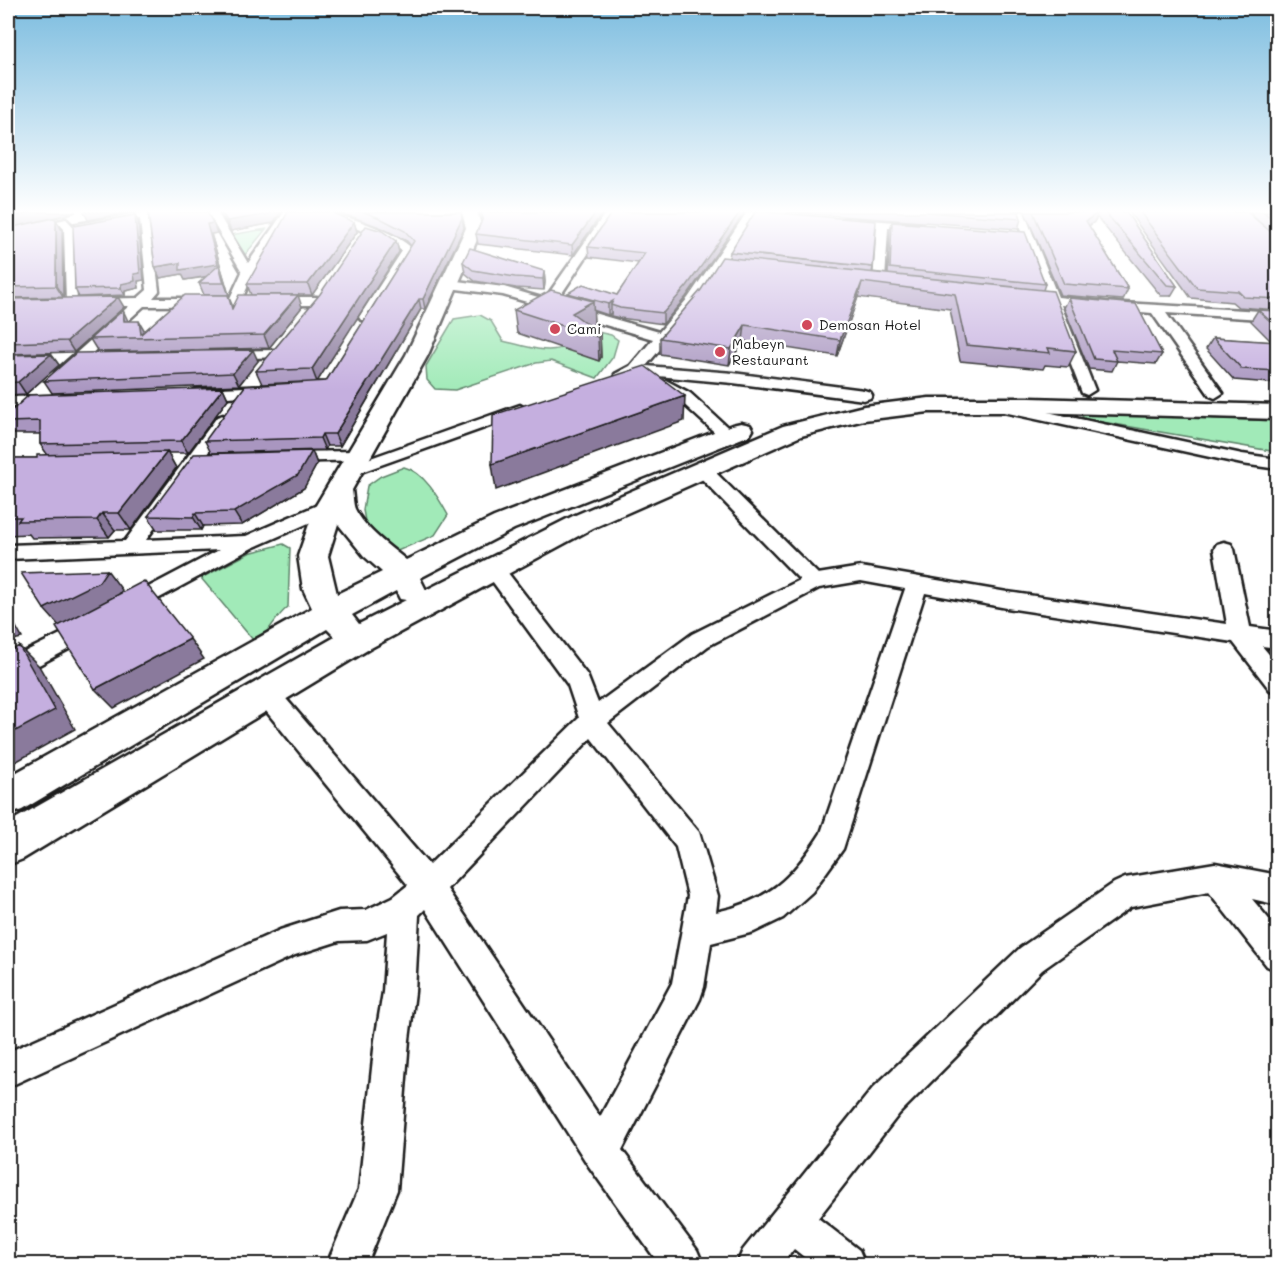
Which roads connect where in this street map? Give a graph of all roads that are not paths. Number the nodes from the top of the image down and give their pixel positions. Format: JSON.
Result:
{"nodes":[{"id":1,"x":65,"y":271,"type":"edge"},
{"id":2,"x":151,"y":271,"type":"edge"},
{"id":3,"x":395,"y":271,"type":"edge"},
{"id":4,"x":455,"y":271,"type":"edge"},
{"id":5,"x":570,"y":271,"type":"edge"},
{"id":6,"x":718,"y":271,"type":"edge"},
{"id":7,"x":880,"y":271,"type":"edge"},
{"id":8,"x":1039,"y":271,"type":"edge"},
{"id":9,"x":248,"y":272,"type":"edge"},
{"id":10,"x":879,"y":281,"type":"edge"},
{"id":11,"x":449,"y":284,"type":"junction"},
{"id":12,"x":1017,"y":296,"type":"edge"},
{"id":13,"x":1052,"y":300,"type":"junction"},
{"id":14,"x":143,"y":301,"type":"junction"},
{"id":15,"x":235,"y":301,"type":"junction"},
{"id":16,"x":548,"y":304,"type":"junction"},
{"id":17,"x":1156,"y":309,"type":"junction"},
{"id":18,"x":1278,"y":316,"type":"edge"},
{"id":19,"x":303,"y":319,"type":"edge"},
{"id":20,"x":359,"y":329,"type":"edge"},
{"id":21,"x":663,"y":338,"type":"junction"},
{"id":22,"x":205,"y":356,"type":"edge"},
{"id":23,"x":79,"y":358,"type":"junction"},
{"id":24,"x":102,"y":358,"type":"edge"},
{"id":25,"x":55,"y":359,"type":"dead end"},
{"id":26,"x":635,"y":369,"type":"junction"},
{"id":27,"x":602,"y":381,"type":"edge"},
{"id":28,"x":289,"y":390,"type":"edge"},
{"id":29,"x":1087,"y":390,"type":"junction"},
{"id":30,"x":244,"y":392,"type":"junction"},
{"id":31,"x":1215,"y":393,"type":"junction"},
{"id":32,"x":1278,"y":393,"type":"edge"},
{"id":33,"x":184,"y":395,"type":"edge"},
{"id":34,"x":864,"y":395,"type":"junction"},
{"id":35,"x":66,"y":400,"type":"edge"},
{"id":36,"x":30,"y":402,"type":"junction"},
{"id":37,"x":536,"y":405,"type":"edge"},
{"id":38,"x":988,"y":405,"type":"junction"},
{"id":39,"x":11,"y":409,"type":"edge"},
{"id":40,"x":1278,"y":412,"type":"edge"},
{"id":41,"x":728,"y":435,"type":"junction"},
{"id":42,"x":265,"y":458,"type":"edge"},
{"id":43,"x":195,"y":459,"type":"junction"},
{"id":44,"x":219,"y":459,"type":"edge"},
{"id":45,"x":172,"y":460,"type":"dead end"},
{"id":46,"x":1278,"y":464,"type":"edge"},
{"id":47,"x":703,"y":470,"type":"junction"},
{"id":48,"x":344,"y":481,"type":"junction"},
{"id":49,"x":249,"y":542,"type":"junction"},
{"id":50,"x":131,"y":547,"type":"junction"},
{"id":51,"x":1224,"y":549,"type":"dead end"},
{"id":52,"x":8,"y":552,"type":"edge"},
{"id":53,"x":494,"y":569,"type":"junction"},
{"id":54,"x":402,"y":573,"type":"junction"},
{"id":55,"x":814,"y":582,"type":"junction"},
{"id":56,"x":917,"y":584,"type":"junction"},
{"id":57,"x":420,"y":607,"type":"junction"},
{"id":58,"x":330,"y":612,"type":"junction"},
{"id":59,"x":1240,"y":634,"type":"junction"},
{"id":60,"x":357,"y":640,"type":"junction"},
{"id":61,"x":1278,"y":640,"type":"edge"},
{"id":62,"x":32,"y":658,"type":"junction"},
{"id":63,"x":8,"y":663,"type":"edge"},
{"id":64,"x":8,"y":672,"type":"edge"},
{"id":65,"x":1278,"y":683,"type":"edge"},
{"id":66,"x":266,"y":693,"type":"junction"},
{"id":67,"x":592,"y":721,"type":"junction"},
{"id":68,"x":8,"y":797,"type":"edge"},
{"id":69,"x":8,"y":845,"type":"edge"},
{"id":70,"x":1215,"y":877,"type":"junction"},
{"id":71,"x":1278,"y":890,"type":"edge"},
{"id":72,"x":416,"y":898,"type":"junction"},
{"id":73,"x":697,"y":931,"type":"junction"},
{"id":74,"x":1278,"y":955,"type":"edge"},
{"id":75,"x":8,"y":1070,"type":"edge"},
{"id":76,"x":601,"y":1152,"type":"junction"},
{"id":77,"x":791,"y":1222,"type":"junction"},
{"id":78,"x":347,"y":1264,"type":"edge"},
{"id":79,"x":683,"y":1264,"type":"edge"},
{"id":80,"x":757,"y":1264,"type":"edge"},
{"id":81,"x":845,"y":1264,"type":"edge"}],
"edges":[{"from":1,"to":14,"type":"street"},
{"from":2,"to":14,"type":"street"},
{"from":3,"to":20,"type":"street"},
{"from":4,"to":11,"type":"main road"},
{"from":5,"to":16,"type":"street"},
{"from":6,"to":21,"type":"street"},
{"from":7,"to":10,"type":"street"},
{"from":8,"to":13,"type":"street"},
{"from":9,"to":15,"type":"street"},
{"from":11,"to":16,"type":"street"},
{"from":11,"to":48,"type":"main road"},
{"from":12,"to":13,"type":"street"},
{"from":13,"to":17,"type":"street"},
{"from":13,"to":29,"type":"street"},
{"from":14,"to":15,"type":"street"},
{"from":14,"to":23,"type":"street"},
{"from":15,"to":19,"type":"street"},
{"from":16,"to":21,"type":"street"},
{"from":17,"to":18,"type":"street"},
{"from":17,"to":31,"type":"street"},
{"from":21,"to":26,"type":"street"},
{"from":22,"to":30,"type":"street"},
{"from":23,"to":24,"type":"street"},
{"from":23,"to":25,"type":"street"},
{"from":23,"to":36,"type":"street"},
{"from":26,"to":27,"type":"street"},
{"from":26,"to":34,"type":"street"},
{"from":26,"to":41,"type":"street"},
{"from":28,"to":30,"type":"street"},
{"from":29,"to":31,"type":"main road"},
{"from":29,"to":34,"type":"main road"},
{"from":30,"to":33,"type":"street"},
{"from":30,"to":43,"type":"street"},
{"from":31,"to":32,"type":"main road"},
{"from":34,"to":41,"type":"main road"},
{"from":35,"to":36,"type":"street"},
{"from":36,"to":39,"type":"street"},
{"from":37,"to":48,"type":"street"},
{"from":38,"to":40,"type":"main road"},
{"from":38,"to":46,"type":"street"},
{"from":38,"to":47,"type":"main road"},
{"from":41,"to":54,"type":"main road"},
{"from":42,"to":48,"type":"street"},
{"from":43,"to":44,"type":"street"},
{"from":43,"to":45,"type":"street"},
{"from":43,"to":50,"type":"street"},
{"from":47,"to":53,"type":"main road"},
{"from":47,"to":55,"type":"street"},
{"from":48,"to":49,"type":"street"},
{"from":48,"to":54,"type":"main road"},
{"from":48,"to":58,"type":"main road"},
{"from":49,"to":50,"type":"street"},
{"from":49,"to":62,"type":"street"},
{"from":50,"to":52,"type":"street"},
{"from":51,"to":59,"type":"street"},
{"from":53,"to":57,"type":"main road"},
{"from":53,"to":67,"type":"street"},
{"from":54,"to":57,"type":"main road"},
{"from":54,"to":58,"type":"main road"},
{"from":55,"to":56,"type":"street"},
{"from":55,"to":67,"type":"street"},
{"from":56,"to":59,"type":"street"},
{"from":56,"to":73,"type":"street"},
{"from":57,"to":60,"type":"main road"},
{"from":58,"to":60,"type":"main road"},
{"from":58,"to":68,"type":"main road"},
{"from":59,"to":61,"type":"street"},
{"from":59,"to":65,"type":"street"},
{"from":60,"to":66,"type":"main road"},
{"from":62,"to":63,"type":"street"},
{"from":62,"to":64,"type":"street"},
{"from":66,"to":69,"type":"main road"},
{"from":66,"to":72,"type":"street"},
{"from":67,"to":72,"type":"street"},
{"from":67,"to":73,"type":"street"},
{"from":70,"to":71,"type":"street"},
{"from":70,"to":74,"type":"street"},
{"from":70,"to":77,"type":"street"},
{"from":72,"to":75,"type":"street"},
{"from":72,"to":76,"type":"street"},
{"from":72,"to":78,"type":"street"},
{"from":73,"to":76,"type":"street"},
{"from":76,"to":79,"type":"street"},
{"from":77,"to":80,"type":"street"},
{"from":77,"to":81,"type":"street"}]}
